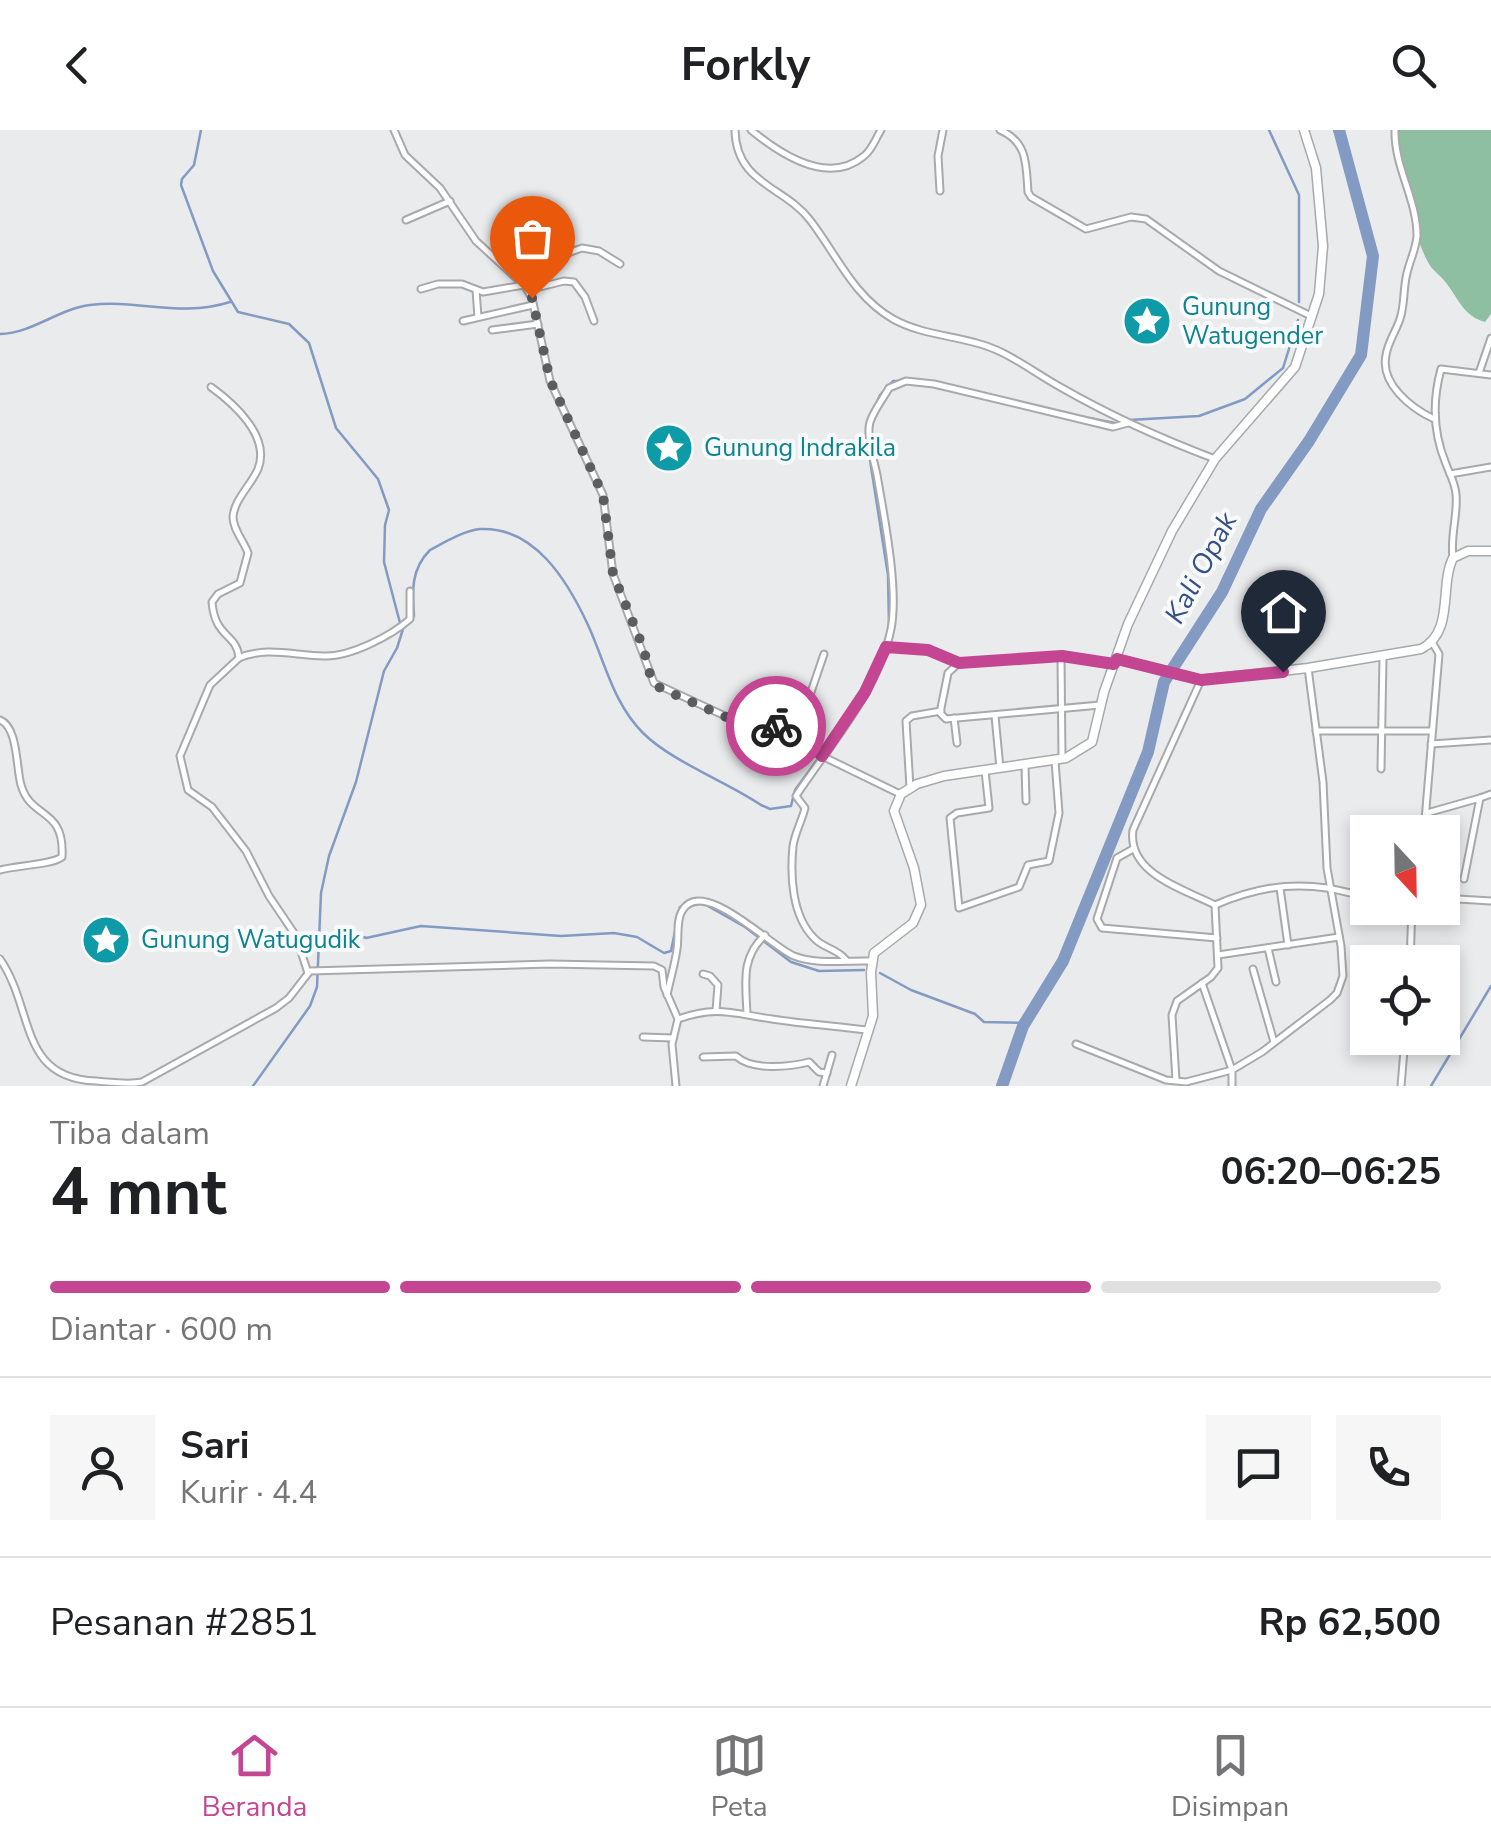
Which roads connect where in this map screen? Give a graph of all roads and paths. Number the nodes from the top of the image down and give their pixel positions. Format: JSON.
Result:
{"nodes":[{"id":1,"x":394,"y":130,"type":"edge"},
{"id":2,"x":735,"y":130,"type":"edge"},
{"id":3,"x":752,"y":130,"type":"edge"},
{"id":4,"x":881,"y":130,"type":"edge"},
{"id":5,"x":943,"y":130,"type":"edge"},
{"id":6,"x":1000,"y":130,"type":"edge"},
{"id":7,"x":1304,"y":130,"type":"edge"},
{"id":8,"x":1395,"y":130,"type":"edge"},
{"id":9,"x":940,"y":191,"type":"dead end"},
{"id":10,"x":450,"y":201,"type":"junction"},
{"id":11,"x":406,"y":220,"type":"dead end"},
{"id":12,"x":620,"y":264,"type":"dead end"},
{"id":13,"x":526,"y":288,"type":"junction"},
{"id":14,"x":421,"y":290,"type":"dead end"},
{"id":15,"x":476,"y":290,"type":"junction"},
{"id":16,"x":534,"y":305,"type":"junction"},
{"id":17,"x":478,"y":317,"type":"junction"},
{"id":18,"x":1313,"y":317,"type":"junction"},
{"id":19,"x":594,"y":321,"type":"dead end"},
{"id":20,"x":463,"y":322,"type":"dead end"},
{"id":21,"x":538,"y":324,"type":"junction"},
{"id":22,"x":492,"y":330,"type":"dead end"},
{"id":23,"x":1491,"y":338,"type":"edge"},
{"id":24,"x":1478,"y":374,"type":"junction"},
{"id":25,"x":1491,"y":375,"type":"edge"},
{"id":26,"x":210,"y":387,"type":"dead end"},
{"id":27,"x":1434,"y":418,"type":"junction"},
{"id":28,"x":1128,"y":423,"type":"junction"},
{"id":29,"x":1215,"y":459,"type":"junction"},
{"id":30,"x":1491,"y":467,"type":"edge"},
{"id":31,"x":1450,"y":474,"type":"junction"},
{"id":32,"x":1491,"y":551,"type":"edge"},
{"id":33,"x":1454,"y":558,"type":"junction"},
{"id":34,"x":410,"y":591,"type":"dead end"},
{"id":35,"x":1432,"y":642,"type":"junction"},
{"id":36,"x":886,"y":647,"type":"junction"},
{"id":37,"x":824,"y":654,"type":"dead end"},
{"id":38,"x":1384,"y":654,"type":"junction"},
{"id":39,"x":1062,"y":656,"type":"junction"},
{"id":40,"x":240,"y":658,"type":"junction"},
{"id":41,"x":1116,"y":662,"type":"junction"},
{"id":42,"x":959,"y":663,"type":"junction"},
{"id":43,"x":1308,"y":668,"type":"junction"},
{"id":44,"x":1196,"y":679,"type":"junction"},
{"id":45,"x":1101,"y":705,"type":"junction"},
{"id":46,"x":1064,"y":709,"type":"junction"},
{"id":47,"x":941,"y":711,"type":"junction"},
{"id":48,"x":995,"y":716,"type":"junction"},
{"id":49,"x":954,"y":718,"type":"junction"},
{"id":50,"x":0,"y":720,"type":"edge"},
{"id":51,"x":790,"y":720,"type":"junction"},
{"id":52,"x":1381,"y":730,"type":"junction"},
{"id":53,"x":1316,"y":731,"type":"junction"},
{"id":54,"x":1432,"y":731,"type":"junction"},
{"id":55,"x":1491,"y":740,"type":"edge"},
{"id":56,"x":957,"y":743,"type":"dead end"},
{"id":57,"x":1431,"y":744,"type":"junction"},
{"id":58,"x":822,"y":756,"type":"junction"},
{"id":59,"x":1058,"y":760,"type":"junction"},
{"id":60,"x":1025,"y":765,"type":"junction"},
{"id":61,"x":1000,"y":768,"type":"junction"},
{"id":62,"x":1381,"y":769,"type":"dead end"},
{"id":63,"x":985,"y":770,"type":"junction"},
{"id":64,"x":910,"y":788,"type":"junction"},
{"id":65,"x":901,"y":794,"type":"junction"},
{"id":66,"x":1491,"y":794,"type":"edge"},
{"id":67,"x":1480,"y":798,"type":"junction"},
{"id":68,"x":1026,"y":802,"type":"dead end"},
{"id":69,"x":1428,"y":812,"type":"junction"},
{"id":70,"x":1427,"y":815,"type":"edge"},
{"id":71,"x":1133,"y":849,"type":"junction"},
{"id":72,"x":0,"y":870,"type":"edge"},
{"id":73,"x":1464,"y":879,"type":"dead end"},
{"id":74,"x":1280,"y":887,"type":"junction"},
{"id":75,"x":1331,"y":888,"type":"junction"},
{"id":76,"x":1350,"y":892,"type":"edge"},
{"id":77,"x":1460,"y":899,"type":"edge"},
{"id":78,"x":1491,"y":902,"type":"edge"},
{"id":79,"x":1215,"y":905,"type":"junction"},
{"id":80,"x":1340,"y":936,"type":"junction"},
{"id":81,"x":761,"y":938,"type":"junction"},
{"id":82,"x":1218,"y":938,"type":"junction"},
{"id":83,"x":1288,"y":944,"type":"junction"},
{"id":84,"x":1268,"y":948,"type":"junction"},
{"id":85,"x":1218,"y":956,"type":"junction"},
{"id":86,"x":0,"y":959,"type":"edge"},
{"id":87,"x":846,"y":960,"type":"junction"},
{"id":88,"x":872,"y":961,"type":"junction"},
{"id":89,"x":1252,"y":969,"type":"dead end"},
{"id":90,"x":315,"y":971,"type":"junction"},
{"id":91,"x":702,"y":974,"type":"dead end"},
{"id":92,"x":1276,"y":982,"type":"dead end"},
{"id":93,"x":1202,"y":983,"type":"junction"},
{"id":94,"x":667,"y":994,"type":"junction"},
{"id":95,"x":716,"y":1011,"type":"junction"},
{"id":96,"x":747,"y":1014,"type":"junction"},
{"id":97,"x":678,"y":1019,"type":"junction"},
{"id":98,"x":870,"y":1031,"type":"junction"},
{"id":99,"x":643,"y":1037,"type":"dead end"},
{"id":100,"x":673,"y":1038,"type":"junction"},
{"id":101,"x":1274,"y":1042,"type":"junction"},
{"id":102,"x":1076,"y":1044,"type":"dead end"},
{"id":103,"x":832,"y":1055,"type":"dead end"},
{"id":104,"x":1404,"y":1055,"type":"edge"},
{"id":105,"x":703,"y":1057,"type":"dead end"},
{"id":106,"x":1232,"y":1070,"type":"junction"},
{"id":107,"x":827,"y":1073,"type":"junction"},
{"id":108,"x":1176,"y":1082,"type":"junction"},
{"id":109,"x":676,"y":1086,"type":"edge"},
{"id":110,"x":823,"y":1086,"type":"edge"},
{"id":111,"x":851,"y":1086,"type":"edge"},
{"id":112,"x":1232,"y":1086,"type":"edge"},
{"id":113,"x":1401,"y":1086,"type":"edge"}],
"edges":[{"from":1,"to":10,"type":"street"},
{"from":2,"to":28,"type":"street"},
{"from":3,"to":4,"type":"street"},
{"from":5,"to":9,"type":"street"},
{"from":6,"to":18,"type":"street"},
{"from":7,"to":18,"type":"main road"},
{"from":8,"to":27,"type":"street"},
{"from":10,"to":11,"type":"street"},
{"from":10,"to":13,"type":"street"},
{"from":12,"to":13,"type":"street"},
{"from":13,"to":15,"type":"street"},
{"from":13,"to":16,"type":"street"},
{"from":13,"to":19,"type":"street"},
{"from":14,"to":15,"type":"street"},
{"from":15,"to":17,"type":"street"},
{"from":16,"to":17,"type":"street"},
{"from":16,"to":21,"type":"street"},
{"from":17,"to":20,"type":"street"},
{"from":18,"to":29,"type":"main road"},
{"from":21,"to":22,"type":"street"},
{"from":21,"to":51,"type":"street"},
{"from":23,"to":24,"type":"street"},
{"from":24,"to":25,"type":"street"},
{"from":24,"to":27,"type":"street"},
{"from":26,"to":40,"type":"street"},
{"from":27,"to":31,"type":"street"},
{"from":28,"to":29,"type":"street"},
{"from":28,"to":36,"type":"street"},
{"from":29,"to":41,"type":"main road"},
{"from":30,"to":31,"type":"street"},
{"from":31,"to":33,"type":"street"},
{"from":32,"to":33,"type":"main road"},
{"from":33,"to":35,"type":"main road"},
{"from":34,"to":40,"type":"street"},
{"from":35,"to":38,"type":"main road"},
{"from":35,"to":54,"type":"street"},
{"from":36,"to":42,"type":"street"},
{"from":36,"to":58,"type":"street"},
{"from":37,"to":51,"type":"street"},
{"from":38,"to":43,"type":"main road"},
{"from":38,"to":52,"type":"street"},
{"from":39,"to":41,"type":"street"},
{"from":39,"to":42,"type":"street"},
{"from":39,"to":46,"type":"street"},
{"from":40,"to":90,"type":"street"},
{"from":41,"to":44,"type":"main road"},
{"from":41,"to":45,"type":"main road"},
{"from":42,"to":47,"type":"street"},
{"from":43,"to":44,"type":"main road"},
{"from":43,"to":53,"type":"street"},
{"from":44,"to":71,"type":"street"},
{"from":45,"to":46,"type":"street"},
{"from":45,"to":59,"type":"main road"},
{"from":46,"to":48,"type":"street"},
{"from":46,"to":59,"type":"street"},
{"from":47,"to":49,"type":"street"},
{"from":47,"to":64,"type":"street"},
{"from":48,"to":49,"type":"street"},
{"from":48,"to":61,"type":"street"},
{"from":49,"to":56,"type":"street"},
{"from":50,"to":72,"type":"street"},
{"from":51,"to":58,"type":"street"},
{"from":52,"to":53,"type":"street"},
{"from":52,"to":54,"type":"street"},
{"from":52,"to":62,"type":"street"},
{"from":53,"to":75,"type":"street"},
{"from":54,"to":57,"type":"street"},
{"from":55,"to":57,"type":"street"},
{"from":57,"to":69,"type":"street"},
{"from":58,"to":65,"type":"street"},
{"from":58,"to":87,"type":"street"},
{"from":59,"to":60,"type":"main road"},
{"from":59,"to":63,"type":"street"},
{"from":60,"to":61,"type":"main road"},
{"from":60,"to":68,"type":"street"},
{"from":61,"to":63,"type":"main road"},
{"from":63,"to":64,"type":"main road"},
{"from":64,"to":65,"type":"main road"},
{"from":65,"to":88,"type":"main road"},
{"from":66,"to":67,"type":"street"},
{"from":67,"to":69,"type":"street"},
{"from":67,"to":73,"type":"street"},
{"from":69,"to":70,"type":"street"},
{"from":71,"to":79,"type":"street"},
{"from":71,"to":82,"type":"street"},
{"from":74,"to":75,"type":"street"},
{"from":74,"to":79,"type":"street"},
{"from":74,"to":83,"type":"street"},
{"from":75,"to":76,"type":"street"},
{"from":75,"to":80,"type":"street"},
{"from":77,"to":78,"type":"street"},
{"from":79,"to":82,"type":"street"},
{"from":80,"to":83,"type":"street"},
{"from":80,"to":101,"type":"street"},
{"from":81,"to":87,"type":"street"},
{"from":81,"to":94,"type":"street"},
{"from":81,"to":96,"type":"street"},
{"from":82,"to":85,"type":"street"},
{"from":83,"to":84,"type":"street"},
{"from":84,"to":85,"type":"street"},
{"from":84,"to":92,"type":"street"},
{"from":85,"to":93,"type":"street"},
{"from":86,"to":90,"type":"street"},
{"from":87,"to":88,"type":"street"},
{"from":88,"to":98,"type":"main road"},
{"from":89,"to":101,"type":"street"},
{"from":90,"to":94,"type":"street"},
{"from":91,"to":95,"type":"street"},
{"from":93,"to":106,"type":"street"},
{"from":93,"to":108,"type":"street"},
{"from":94,"to":97,"type":"street"},
{"from":95,"to":96,"type":"street"},
{"from":95,"to":97,"type":"street"},
{"from":96,"to":98,"type":"street"},
{"from":97,"to":100,"type":"street"},
{"from":98,"to":111,"type":"main road"},
{"from":99,"to":100,"type":"street"},
{"from":100,"to":109,"type":"street"},
{"from":101,"to":106,"type":"street"},
{"from":102,"to":108,"type":"street"},
{"from":103,"to":107,"type":"street"},
{"from":104,"to":113,"type":"street"},
{"from":105,"to":107,"type":"street"},
{"from":106,"to":108,"type":"street"},
{"from":106,"to":112,"type":"street"},
{"from":107,"to":110,"type":"street"}]}
